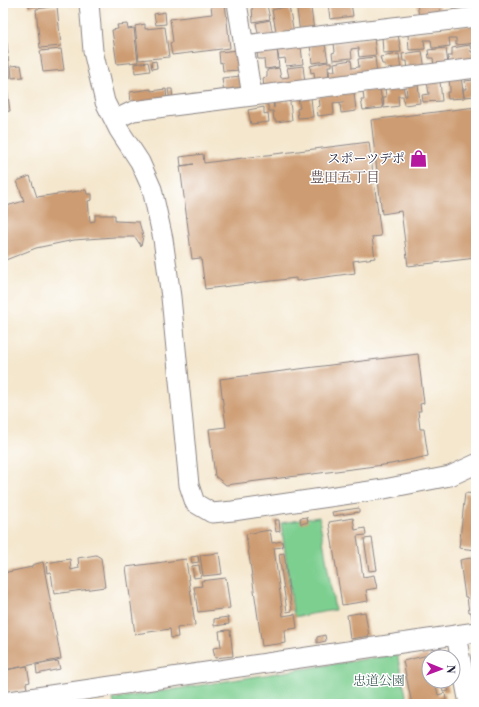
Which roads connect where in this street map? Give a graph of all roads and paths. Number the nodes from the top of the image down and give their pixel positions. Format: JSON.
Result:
{"nodes":[{"id":1,"x":89,"y":3,"type":"edge"},
{"id":2,"x":237,"y":3,"type":"edge"},
{"id":3,"x":476,"y":17,"type":"edge"},
{"id":4,"x":244,"y":45,"type":"junction"},
{"id":5,"x":476,"y":68,"type":"edge"},
{"id":6,"x":252,"y":96,"type":"junction"},
{"id":7,"x":114,"y":120,"type":"junction"},
{"id":8,"x":476,"y":464,"type":"edge"},
{"id":9,"x":476,"y":632,"type":"edge"},
{"id":10,"x":456,"y":635,"type":"junction"},
{"id":11,"x":3,"y":702,"type":"edge"},
{"id":12,"x":469,"y":704,"type":"edge"}],
"edges":[{"from":1,"to":7,"type":"street"},
{"from":2,"to":4,"type":"street"},
{"from":3,"to":4,"type":"street"},
{"from":4,"to":6,"type":"street"},
{"from":5,"to":6,"type":"street"},
{"from":6,"to":7,"type":"street"},
{"from":7,"to":8,"type":"street"},
{"from":9,"to":10,"type":"street"},
{"from":10,"to":11,"type":"street"},
{"from":10,"to":12,"type":"street"}]}
